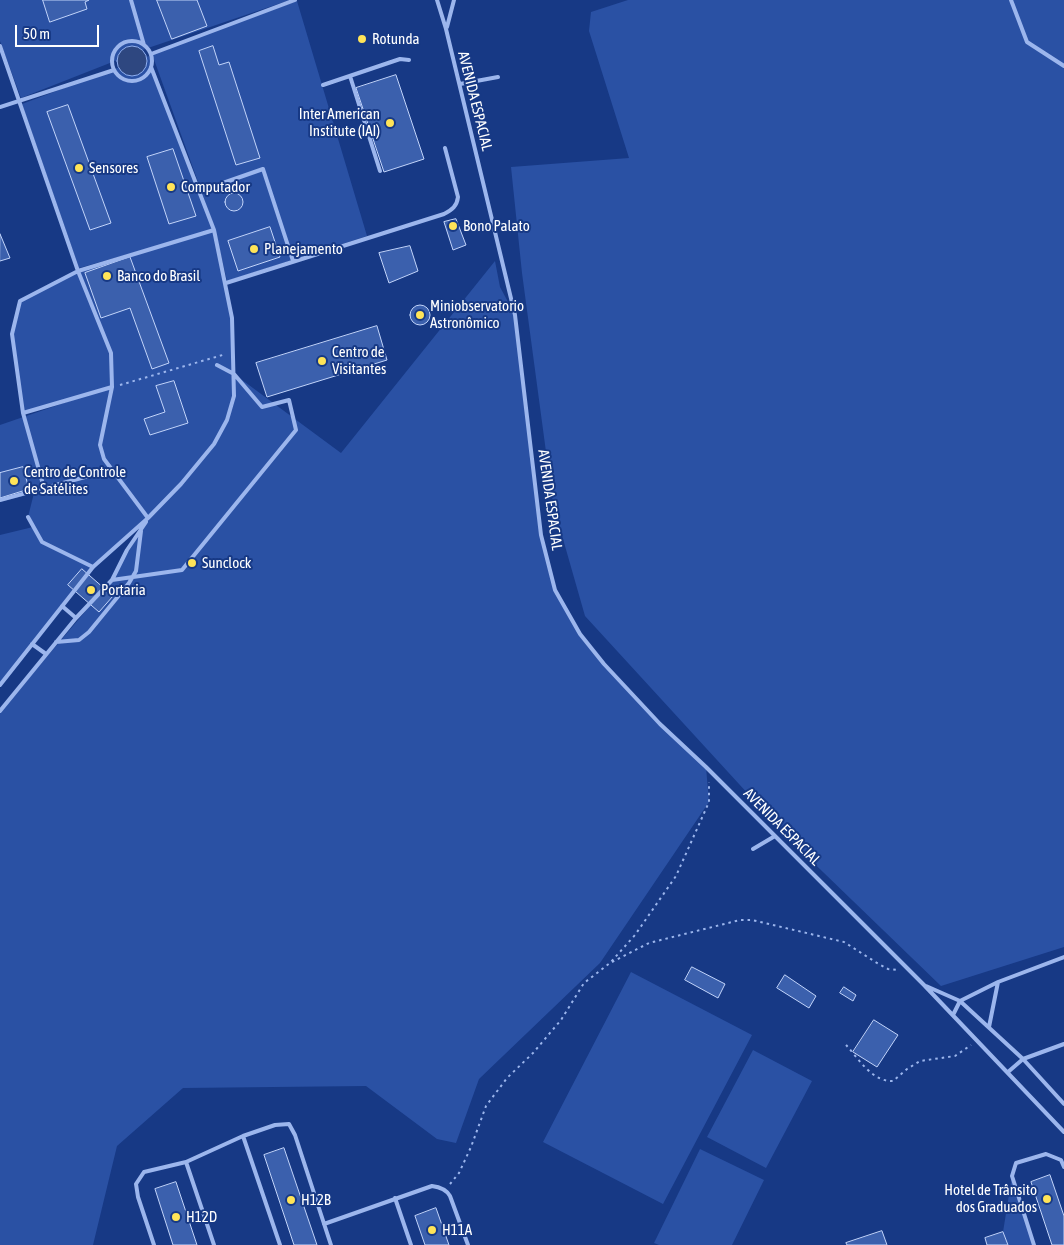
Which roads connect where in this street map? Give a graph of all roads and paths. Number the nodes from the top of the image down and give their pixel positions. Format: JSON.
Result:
{"nodes":[{"id":1,"x":131,"y":0,"type":"edge"},
{"id":2,"x":295,"y":0,"type":"edge"},
{"id":3,"x":437,"y":0,"type":"edge"},
{"id":4,"x":454,"y":0,"type":"edge"},
{"id":5,"x":1011,"y":0,"type":"edge"},
{"id":6,"x":446,"y":29,"type":"junction"},
{"id":7,"x":144,"y":45,"type":"junction"},
{"id":8,"x":0,"y":46,"type":"edge"},
{"id":9,"x":151,"y":54,"type":"junction"},
{"id":10,"x":409,"y":60,"type":"dead end"},
{"id":11,"x":1064,"y":66,"type":"edge"},
{"id":12,"x":151,"y":67,"type":"junction"},
{"id":13,"x":114,"y":70,"type":"junction"},
{"id":14,"x":350,"y":76,"type":"junction"},
{"id":15,"x":498,"y":77,"type":"dead end"},
{"id":16,"x":460,"y":84,"type":"junction"},
{"id":17,"x":323,"y":85,"type":"dead end"},
{"id":18,"x":19,"y":102,"type":"junction"},
{"id":19,"x":0,"y":107,"type":"edge"},
{"id":20,"x":445,"y":148,"type":"dead end"},
{"id":21,"x":380,"y":171,"type":"dead end"},
{"id":22,"x":200,"y":191,"type":"junction"},
{"id":23,"x":214,"y":230,"type":"junction"},
{"id":24,"x":293,"y":261,"type":"junction"},
{"id":25,"x":78,"y":271,"type":"junction"},
{"id":26,"x":226,"y":283,"type":"junction"},
{"id":27,"x":233,"y":352,"type":"junction"},
{"id":28,"x":217,"y":365,"type":"dead end"},
{"id":29,"x":234,"y":374,"type":"junction"},
{"id":30,"x":112,"y":387,"type":"junction"},
{"id":31,"x":23,"y":413,"type":"junction"},
{"id":32,"x":111,"y":470,"type":"junction"},
{"id":33,"x":44,"y":488,"type":"junction"},
{"id":34,"x":0,"y":500,"type":"edge"},
{"id":35,"x":28,"y":517,"type":"dead end"},
{"id":36,"x":148,"y":518,"type":"junction"},
{"id":37,"x":141,"y":530,"type":"junction"},
{"id":38,"x":93,"y":567,"type":"junction"},
{"id":39,"x":133,"y":577,"type":"junction"},
{"id":40,"x":112,"y":580,"type":"junction"},
{"id":41,"x":62,"y":606,"type":"junction"},
{"id":42,"x":76,"y":618,"type":"junction"},
{"id":43,"x":56,"y":642,"type":"junction"},
{"id":44,"x":32,"y":644,"type":"junction"},
{"id":45,"x":46,"y":654,"type":"junction"},
{"id":46,"x":0,"y":685,"type":"edge"},
{"id":47,"x":0,"y":711,"type":"edge"},
{"id":48,"x":709,"y":781,"type":"dead end"},
{"id":49,"x":775,"y":836,"type":"junction"},
{"id":50,"x":753,"y":849,"type":"dead end"},
{"id":51,"x":1064,"y":957,"type":"edge"},
{"id":52,"x":610,"y":963,"type":"junction"},
{"id":53,"x":910,"y":971,"type":"junction"},
{"id":54,"x":998,"y":982,"type":"junction"},
{"id":55,"x":924,"y":985,"type":"junction"},
{"id":56,"x":960,"y":1001,"type":"junction"},
{"id":57,"x":953,"y":1015,"type":"junction"},
{"id":58,"x":989,"y":1027,"type":"junction"},
{"id":59,"x":978,"y":1040,"type":"junction"},
{"id":60,"x":1064,"y":1044,"type":"edge"},
{"id":61,"x":846,"y":1045,"type":"dead end"},
{"id":62,"x":1023,"y":1059,"type":"junction"},
{"id":63,"x":1008,"y":1072,"type":"junction"},
{"id":64,"x":1064,"y":1104,"type":"edge"},
{"id":65,"x":1064,"y":1132,"type":"edge"},
{"id":66,"x":243,"y":1136,"type":"junction"},
{"id":67,"x":186,"y":1162,"type":"junction"},
{"id":68,"x":1064,"y":1168,"type":"edge"},
{"id":69,"x":445,"y":1190,"type":"junction"},
{"id":70,"x":395,"y":1198,"type":"junction"},
{"id":71,"x":324,"y":1224,"type":"junction"},
{"id":72,"x":154,"y":1245,"type":"edge"},
{"id":73,"x":214,"y":1245,"type":"edge"},
{"id":74,"x":280,"y":1245,"type":"edge"},
{"id":75,"x":331,"y":1245,"type":"edge"},
{"id":76,"x":411,"y":1245,"type":"edge"},
{"id":77,"x":468,"y":1245,"type":"edge"},
{"id":78,"x":1034,"y":1245,"type":"edge"}],
"edges":[{"from":1,"to":7,"type":"lane"},
{"from":2,"to":9,"type":"lane"},
{"from":3,"to":6,"type":"lane","name":"AVENIDA ESPACIAL"},
{"from":4,"to":6,"type":"lane"},
{"from":5,"to":11,"type":"lane"},
{"from":6,"to":16,"type":"lane","name":"AVENIDA ESPACIAL"},
{"from":7,"to":9,"type":"lane"},
{"from":7,"to":13,"type":"lane"},
{"from":8,"to":18,"type":"lane"},
{"from":9,"to":12,"type":"lane"},
{"from":10,"to":14,"type":"lane"},
{"from":12,"to":13,"type":"lane"},
{"from":12,"to":22,"type":"lane"},
{"from":13,"to":18,"type":"lane"},
{"from":14,"to":17,"type":"lane"},
{"from":14,"to":21,"type":"lane"},
{"from":15,"to":16,"type":"lane"},
{"from":16,"to":49,"type":"lane","name":"AVENIDA ESPACIAL"},
{"from":18,"to":19,"type":"lane"},
{"from":18,"to":25,"type":"lane"},
{"from":20,"to":24,"type":"lane"},
{"from":22,"to":23,"type":"lane"},
{"from":22,"to":24,"type":"lane"},
{"from":23,"to":25,"type":"lane"},
{"from":23,"to":26,"type":"lane"},
{"from":24,"to":26,"type":"lane"},
{"from":25,"to":30,"type":"lane"},
{"from":25,"to":31,"type":"lane"},
{"from":26,"to":27,"type":"lane"},
{"from":27,"to":29,"type":"lane"},
{"from":27,"to":30,"type":"path"},
{"from":28,"to":29,"type":"lane"},
{"from":29,"to":36,"type":"lane"},
{"from":29,"to":39,"type":"lane"},
{"from":30,"to":31,"type":"lane"},
{"from":30,"to":32,"type":"lane"},
{"from":31,"to":33,"type":"lane"},
{"from":32,"to":33,"type":"lane"},
{"from":32,"to":36,"type":"lane"},
{"from":33,"to":34,"type":"lane"},
{"from":35,"to":38,"type":"lane"},
{"from":36,"to":37,"type":"lane"},
{"from":36,"to":38,"type":"lane"},
{"from":37,"to":39,"type":"lane"},
{"from":37,"to":40,"type":"lane"},
{"from":38,"to":41,"type":"lane"},
{"from":39,"to":40,"type":"lane"},
{"from":39,"to":43,"type":"lane"},
{"from":40,"to":42,"type":"lane"},
{"from":41,"to":42,"type":"lane"},
{"from":41,"to":44,"type":"lane"},
{"from":42,"to":43,"type":"lane"},
{"from":43,"to":45,"type":"lane"},
{"from":44,"to":45,"type":"lane"},
{"from":44,"to":46,"type":"lane"},
{"from":45,"to":47,"type":"lane"},
{"from":48,"to":52,"type":"path"},
{"from":49,"to":50,"type":"lane"},
{"from":49,"to":53,"type":"lane","name":"AVENIDA ESPACIAL"},
{"from":51,"to":54,"type":"lane"},
{"from":52,"to":53,"type":"path"},
{"from":52,"to":69,"type":"path"},
{"from":53,"to":55,"type":"lane","name":"AVENIDA ESPACIAL"},
{"from":54,"to":56,"type":"lane"},
{"from":54,"to":58,"type":"lane"},
{"from":55,"to":56,"type":"lane","name":"AVENIDA ESPACIAL"},
{"from":55,"to":57,"type":"lane","name":"AVENIDA ESPACIAL"},
{"from":56,"to":57,"type":"lane"},
{"from":56,"to":58,"type":"lane","name":"AVENIDA ESPACIAL"},
{"from":57,"to":59,"type":"lane","name":"AVENIDA ESPACIAL"},
{"from":58,"to":62,"type":"lane","name":"AVENIDA ESPACIAL"},
{"from":59,"to":61,"type":"path"},
{"from":59,"to":63,"type":"lane","name":"AVENIDA ESPACIAL"},
{"from":60,"to":62,"type":"lane"},
{"from":62,"to":63,"type":"lane"},
{"from":62,"to":64,"type":"lane","name":"AVENIDA ESPACIAL"},
{"from":63,"to":65,"type":"lane","name":"AVENIDA ESPACIAL"},
{"from":66,"to":67,"type":"lane"},
{"from":66,"to":71,"type":"lane"},
{"from":66,"to":74,"type":"lane"},
{"from":67,"to":72,"type":"lane"},
{"from":67,"to":73,"type":"lane"},
{"from":68,"to":78,"type":"lane"},
{"from":69,"to":70,"type":"lane"},
{"from":69,"to":77,"type":"lane"},
{"from":70,"to":71,"type":"lane"},
{"from":70,"to":76,"type":"lane"},
{"from":71,"to":75,"type":"lane"}]}
